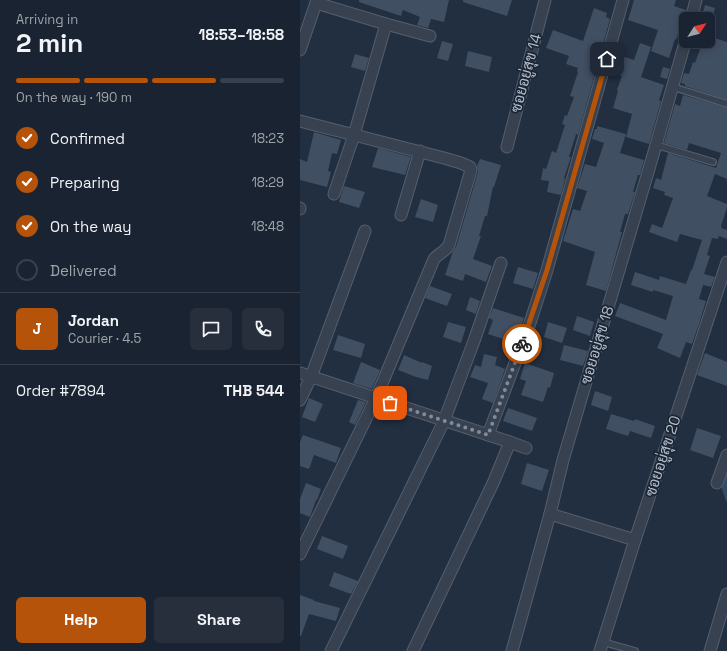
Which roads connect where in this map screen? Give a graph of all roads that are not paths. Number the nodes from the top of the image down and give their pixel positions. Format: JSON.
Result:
{"nodes":[{"id":1,"x":545,"y":0,"type":"edge"},
{"id":2,"x":624,"y":0,"type":"edge"},
{"id":3,"x":696,"y":0,"type":"edge"},
{"id":4,"x":316,"y":2,"type":"edge"},
{"id":5,"x":693,"y":12,"type":"edge"},
{"id":6,"x":386,"y":24,"type":"junction"},
{"id":7,"x":430,"y":36,"type":"dead end"},
{"id":8,"x":684,"y":48,"type":"edge"},
{"id":9,"x":300,"y":50,"type":"edge"},
{"id":10,"x":673,"y":87,"type":"junction"},
{"id":11,"x":727,"y":104,"type":"edge"},
{"id":12,"x":300,"y":121,"type":"edge"},
{"id":13,"x":354,"y":135,"type":"junction"},
{"id":14,"x":656,"y":145,"type":"junction"},
{"id":15,"x":507,"y":147,"type":"dead end"},
{"id":16,"x":420,"y":151,"type":"junction"},
{"id":17,"x":713,"y":162,"type":"dead end"},
{"id":18,"x":334,"y":194,"type":"dead end"},
{"id":19,"x":401,"y":215,"type":"dead end"},
{"id":20,"x":365,"y":231,"type":"dead end"},
{"id":21,"x":727,"y":262,"type":"edge"},
{"id":22,"x":501,"y":263,"type":"dead end"},
{"id":23,"x":300,"y":373,"type":"edge"},
{"id":24,"x":311,"y":377,"type":"junction"},
{"id":25,"x":376,"y":398,"type":"junction"},
{"id":26,"x":300,"y":400,"type":"edge"},
{"id":27,"x":444,"y":420,"type":"junction"},
{"id":28,"x":488,"y":435,"type":"junction"},
{"id":29,"x":510,"y":442,"type":"junction"},
{"id":30,"x":526,"y":448,"type":"dead end"},
{"id":31,"x":727,"y":455,"type":"edge"},
{"id":32,"x":717,"y":483,"type":"dead end"},
{"id":33,"x":550,"y":514,"type":"junction"},
{"id":34,"x":635,"y":540,"type":"junction"},
{"id":35,"x":300,"y":554,"type":"edge"},
{"id":36,"x":727,"y":594,"type":"edge"},
{"id":37,"x":602,"y":647,"type":"edge"},
{"id":38,"x":331,"y":651,"type":"edge"},
{"id":39,"x":413,"y":651,"type":"edge"},
{"id":40,"x":512,"y":651,"type":"edge"},
{"id":41,"x":635,"y":651,"type":"edge"},
{"id":42,"x":710,"y":651,"type":"edge"}],
"edges":[{"from":1,"to":15,"type":"street","name":"ซอยอยู่สุข 14"},
{"from":2,"to":28,"type":"street"},
{"from":3,"to":5,"type":"street"},
{"from":4,"to":6,"type":"street"},
{"from":4,"to":9,"type":"street"},
{"from":6,"to":7,"type":"street"},
{"from":6,"to":13,"type":"street"},
{"from":8,"to":10,"type":"street","name":"ซอยอยู่สุข 18"},
{"from":10,"to":11,"type":"lane"},
{"from":10,"to":14,"type":"street","name":"ซอยอยู่สุข 18"},
{"from":12,"to":13,"type":"street"},
{"from":13,"to":16,"type":"street"},
{"from":13,"to":18,"type":"street"},
{"from":14,"to":17,"type":"lane"},
{"from":14,"to":33,"type":"street","name":"ซอยอยู่สุข 18"},
{"from":16,"to":19,"type":"street"},
{"from":16,"to":25,"type":"street"},
{"from":20,"to":24,"type":"street"},
{"from":21,"to":34,"type":"street","name":"ซอยอยู่สุข 20"},
{"from":22,"to":27,"type":"street"},
{"from":23,"to":24,"type":"street"},
{"from":24,"to":25,"type":"street"},
{"from":24,"to":26,"type":"street"},
{"from":25,"to":27,"type":"street"},
{"from":25,"to":35,"type":"street"},
{"from":27,"to":28,"type":"street"},
{"from":27,"to":38,"type":"street"},
{"from":28,"to":29,"type":"street"},
{"from":29,"to":30,"type":"street"},
{"from":29,"to":39,"type":"street"},
{"from":31,"to":32,"type":"street"},
{"from":33,"to":34,"type":"street"},
{"from":33,"to":40,"type":"street","name":"ซอยอยู่สุข 18"},
{"from":34,"to":37,"type":"street","name":"ซอยอยู่สุข 20"},
{"from":36,"to":42,"type":"street"},
{"from":37,"to":41,"type":"lane"}]}
